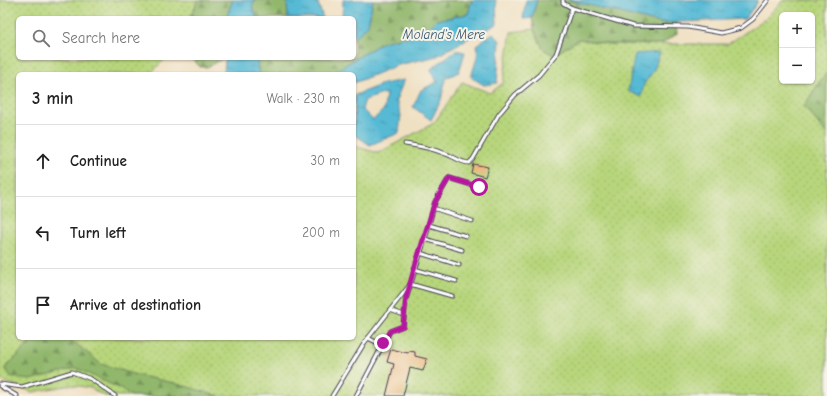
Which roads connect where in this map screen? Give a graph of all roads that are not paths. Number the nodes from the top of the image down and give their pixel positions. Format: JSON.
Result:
{"nodes":[{"id":1,"x":563,"y":0,"type":"edge"},
{"id":2,"x":768,"y":0,"type":"edge"},
{"id":3,"x":572,"y":8,"type":"junction"},
{"id":4,"x":405,"y":144,"type":"dead end"},
{"id":5,"x":479,"y":187,"type":"dead end"},
{"id":6,"x":433,"y":208,"type":"junction"},
{"id":7,"x":472,"y":221,"type":"dead end"},
{"id":8,"x":429,"y":225,"type":"junction"},
{"id":9,"x":466,"y":236,"type":"dead end"},
{"id":10,"x":425,"y":239,"type":"junction"},
{"id":11,"x":462,"y":250,"type":"dead end"},
{"id":12,"x":420,"y":253,"type":"junction"},
{"id":13,"x":459,"y":265,"type":"dead end"},
{"id":14,"x":414,"y":269,"type":"junction"},
{"id":15,"x":456,"y":281,"type":"dead end"},
{"id":16,"x":410,"y":284,"type":"junction"},
{"id":17,"x":452,"y":296,"type":"dead end"},
{"id":18,"x":390,"y":310,"type":"junction"},
{"id":19,"x":404,"y":315,"type":"junction"},
{"id":20,"x":368,"y":338,"type":"junction"},
{"id":21,"x":382,"y":345,"type":"junction"},
{"id":22,"x":0,"y":385,"type":"edge"},
{"id":23,"x":16,"y":396,"type":"edge"},
{"id":24,"x":116,"y":396,"type":"edge"},
{"id":25,"x":332,"y":396,"type":"edge"},
{"id":26,"x":356,"y":396,"type":"edge"}],
"edges":[{"from":1,"to":3,"type":"lane"},
{"from":2,"to":3,"type":"lane"},
{"from":3,"to":4,"type":"lane"},
{"from":5,"to":6,"type":"lane"},
{"from":6,"to":7,"type":"lane"},
{"from":6,"to":8,"type":"lane"},
{"from":8,"to":9,"type":"lane"},
{"from":8,"to":10,"type":"lane"},
{"from":10,"to":11,"type":"lane"},
{"from":10,"to":12,"type":"lane"},
{"from":12,"to":13,"type":"lane"},
{"from":12,"to":14,"type":"lane"},
{"from":14,"to":15,"type":"lane"},
{"from":14,"to":16,"type":"lane"},
{"from":16,"to":17,"type":"lane"},
{"from":16,"to":18,"type":"lane"},
{"from":16,"to":19,"type":"lane"},
{"from":18,"to":19,"type":"lane"},
{"from":18,"to":20,"type":"lane"},
{"from":19,"to":21,"type":"lane"},
{"from":20,"to":21,"type":"lane"},
{"from":20,"to":25,"type":"lane"},
{"from":21,"to":26,"type":"lane"},
{"from":22,"to":23,"type":"lane"},
{"from":22,"to":24,"type":"lane"}]}
